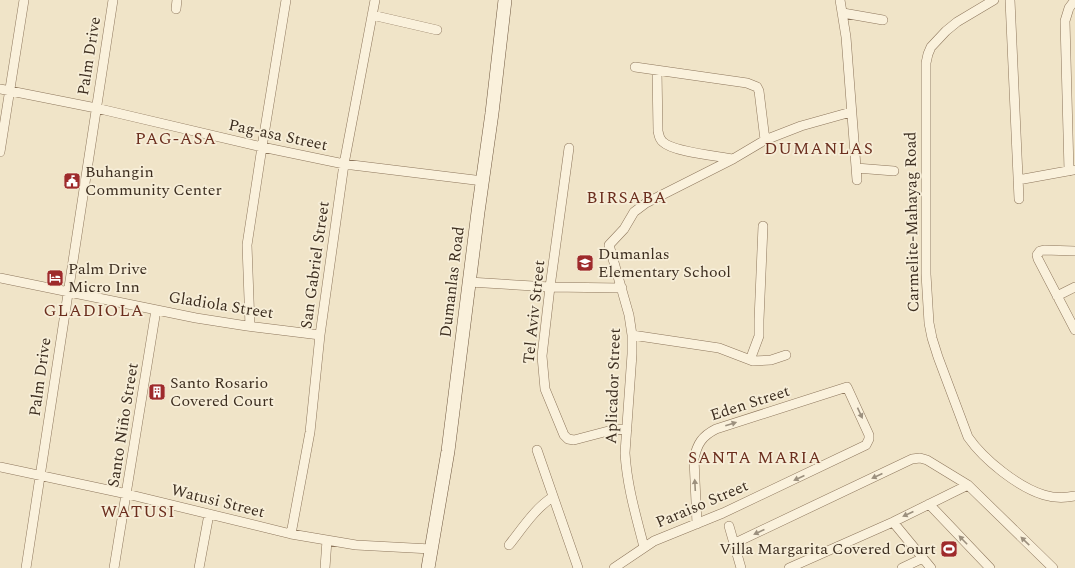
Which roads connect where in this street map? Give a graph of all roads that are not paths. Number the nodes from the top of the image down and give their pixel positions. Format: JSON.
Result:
{"nodes":[{"id":1,"x":24,"y":0,"type":"edge"},
{"id":2,"x":113,"y":0,"type":"edge"},
{"id":3,"x":286,"y":0,"type":"edge"},
{"id":4,"x":375,"y":0,"type":"edge"},
{"id":5,"x":506,"y":0,"type":"edge"},
{"id":6,"x":840,"y":0,"type":"edge"},
{"id":7,"x":994,"y":0,"type":"edge"},
{"id":8,"x":1010,"y":0,"type":"edge"},
{"id":9,"x":1074,"y":0,"type":"edge"},
{"id":10,"x":372,"y":14,"type":"junction"},
{"id":11,"x":843,"y":14,"type":"junction"},
{"id":12,"x":883,"y":20,"type":"dead end"},
{"id":13,"x":437,"y":30,"type":"dead end"},
{"id":14,"x":635,"y":67,"type":"dead end"},
{"id":15,"x":657,"y":71,"type":"junction"},
{"id":16,"x":5,"y":90,"type":"edge"},
{"id":17,"x":96,"y":108,"type":"junction"},
{"id":18,"x":851,"y":112,"type":"junction"},
{"id":19,"x":765,"y":140,"type":"junction"},
{"id":20,"x":262,"y":147,"type":"junction"},
{"id":21,"x":569,"y":148,"type":"dead end"},
{"id":22,"x":0,"y":152,"type":"edge"},
{"id":23,"x":733,"y":159,"type":"junction"},
{"id":24,"x":344,"y":164,"type":"junction"},
{"id":25,"x":856,"y":168,"type":"junction"},
{"id":26,"x":1072,"y":170,"type":"edge"},
{"id":27,"x":894,"y":171,"type":"dead end"},
{"id":28,"x":857,"y":180,"type":"dead end"},
{"id":29,"x":1018,"y":180,"type":"junction"},
{"id":30,"x":482,"y":181,"type":"junction"},
{"id":31,"x":1019,"y":199,"type":"dead end"},
{"id":32,"x":763,"y":226,"type":"dead end"},
{"id":33,"x":1075,"y":251,"type":"edge"},
{"id":34,"x":0,"y":278,"type":"edge"},
{"id":35,"x":469,"y":282,"type":"junction"},
{"id":36,"x":550,"y":287,"type":"junction"},
{"id":37,"x":1075,"y":287,"type":"edge"},
{"id":38,"x":622,"y":288,"type":"junction"},
{"id":39,"x":68,"y":292,"type":"junction"},
{"id":40,"x":1057,"y":296,"type":"junction"},
{"id":41,"x":156,"y":310,"type":"junction"},
{"id":42,"x":250,"y":326,"type":"junction"},
{"id":43,"x":1075,"y":329,"type":"edge"},
{"id":44,"x":320,"y":335,"type":"junction"},
{"id":45,"x":632,"y":335,"type":"junction"},
{"id":46,"x":786,"y":355,"type":"dead end"},
{"id":47,"x":750,"y":360,"type":"junction"},
{"id":48,"x":847,"y":387,"type":"joint"},
{"id":49,"x":627,"y":429,"type":"junction"},
{"id":50,"x":537,"y":450,"type":"dead end"},
{"id":51,"x":0,"y":467,"type":"edge"},
{"id":52,"x":41,"y":476,"type":"junction"},
{"id":53,"x":968,"y":485,"type":"junction"},
{"id":54,"x":127,"y":494,"type":"junction"},
{"id":55,"x":1075,"y":496,"type":"edge"},
{"id":56,"x":553,"y":497,"type":"junction"},
{"id":57,"x":929,"y":504,"type":"junction"},
{"id":58,"x":209,"y":514,"type":"junction"},
{"id":59,"x":892,"y":522,"type":"junction"},
{"id":60,"x":697,"y":524,"type":"junction"},
{"id":61,"x":728,"y":526,"type":"dead end"},
{"id":62,"x":291,"y":534,"type":"junction"},
{"id":63,"x":327,"y":540,"type":"junction"},
{"id":64,"x":733,"y":544,"type":"junction"},
{"id":65,"x":510,"y":545,"type":"dead end"},
{"id":66,"x":644,"y":547,"type":"junction"},
{"id":67,"x":431,"y":549,"type":"junction"},
{"id":68,"x":923,"y":558,"type":"junction"},
{"id":69,"x":26,"y":568,"type":"edge"},
{"id":70,"x":114,"y":568,"type":"edge"},
{"id":71,"x":199,"y":568,"type":"edge"},
{"id":72,"x":325,"y":568,"type":"edge"},
{"id":73,"x":428,"y":568,"type":"edge"},
{"id":74,"x":578,"y":568,"type":"edge"},
{"id":75,"x":614,"y":568,"type":"edge"},
{"id":76,"x":741,"y":568,"type":"edge"},
{"id":77,"x":789,"y":568,"type":"edge"},
{"id":78,"x":902,"y":568,"type":"edge"},
{"id":79,"x":932,"y":568,"type":"edge"},
{"id":80,"x":990,"y":568,"type":"edge"},
{"id":81,"x":1053,"y":568,"type":"edge"}],
"edges":[{"from":1,"to":16,"type":"street"},
{"from":2,"to":17,"type":"street","name":"Palm Drive"},
{"from":3,"to":20,"type":"street"},
{"from":4,"to":10,"type":"street","name":"San Gabriel Street"},
{"from":5,"to":30,"type":"main road","name":"Dumanlas Road"},
{"from":6,"to":11,"type":"street"},
{"from":7,"to":55,"type":"street","name":"Carmelite-Mahayag Road"},
{"from":8,"to":29,"type":"street"},
{"from":9,"to":26,"type":"street"},
{"from":10,"to":13,"type":"street"},
{"from":10,"to":24,"type":"street","name":"San Gabriel Street"},
{"from":11,"to":12,"type":"street"},
{"from":11,"to":18,"type":"street"},
{"from":14,"to":15,"type":"street"},
{"from":15,"to":19,"type":"street"},
{"from":15,"to":23,"type":"street"},
{"from":16,"to":17,"type":"street","name":"Pag-asa Street"},
{"from":16,"to":22,"type":"street"},
{"from":17,"to":20,"type":"street","name":"Pag-asa Street"},
{"from":17,"to":39,"type":"street","name":"Palm Drive"},
{"from":18,"to":19,"type":"street","name":"Aplicador Street"},
{"from":18,"to":25,"type":"street"},
{"from":19,"to":23,"type":"street","name":"Aplicador Street"},
{"from":20,"to":24,"type":"street","name":"Pag-asa Street"},
{"from":20,"to":42,"type":"street"},
{"from":21,"to":36,"type":"street","name":"Tel Aviv Street"},
{"from":23,"to":38,"type":"street","name":"Aplicador Street"},
{"from":24,"to":30,"type":"street","name":"Pag-asa Street"},
{"from":24,"to":44,"type":"street","name":"San Gabriel Street"},
{"from":25,"to":27,"type":"street"},
{"from":25,"to":28,"type":"street"},
{"from":26,"to":29,"type":"street"},
{"from":29,"to":31,"type":"street"},
{"from":30,"to":35,"type":"main road","name":"Dumanlas Road"},
{"from":32,"to":47,"type":"street"},
{"from":33,"to":40,"type":"street"},
{"from":34,"to":39,"type":"street","name":"Gladiola Street"},
{"from":35,"to":36,"type":"street"},
{"from":35,"to":67,"type":"main road","name":"Dumanlas Road"},
{"from":36,"to":38,"type":"street"},
{"from":36,"to":49,"type":"street","name":"Tel Aviv Street"},
{"from":37,"to":40,"type":"street"},
{"from":38,"to":45,"type":"street","name":"Aplicador Street"},
{"from":39,"to":41,"type":"street","name":"Gladiola Street"},
{"from":39,"to":52,"type":"street","name":"Palm Drive"},
{"from":40,"to":43,"type":"street"},
{"from":41,"to":42,"type":"street","name":"Gladiola Street"},
{"from":41,"to":54,"type":"street","name":"Santo Niño Street"},
{"from":42,"to":44,"type":"street","name":"Gladiola Street"},
{"from":44,"to":62,"type":"street","name":"San Gabriel Street"},
{"from":45,"to":47,"type":"street"},
{"from":45,"to":49,"type":"street","name":"Aplicador Street"},
{"from":46,"to":47,"type":"street"},
{"from":60,"to":48,"type":"street","name":"Eden Street","one_way":true},
{"from":48,"to":60,"type":"street","name":"Paraiso Street","one_way":true},
{"from":49,"to":66,"type":"street","name":"Aplicador Street"},
{"from":50,"to":56,"type":"street"},
{"from":51,"to":52,"type":"street","name":"Watusi Street"},
{"from":52,"to":54,"type":"street","name":"Watusi Street"},
{"from":52,"to":69,"type":"street","name":"Palm Drive"},
{"from":53,"to":57,"type":"street"},
{"from":53,"to":64,"type":"street","one_way":true},
{"from":81,"to":53,"type":"street","one_way":true},
{"from":54,"to":58,"type":"street","name":"Watusi Street"},
{"from":54,"to":70,"type":"street","name":"Santo Niño Street"},
{"from":56,"to":65,"type":"street"},
{"from":56,"to":74,"type":"street"},
{"from":57,"to":59,"type":"street","one_way":true},
{"from":80,"to":57,"type":"street","one_way":true},
{"from":58,"to":62,"type":"street","name":"Watusi Street"},
{"from":58,"to":71,"type":"street"},
{"from":59,"to":68,"type":"street"},
{"from":59,"to":77,"type":"street"},
{"from":60,"to":66,"type":"street","name":"Paraiso Street"},
{"from":61,"to":64,"type":"street"},
{"from":62,"to":63,"type":"street","name":"Watusi Street"},
{"from":63,"to":67,"type":"street","name":"Watusi Street"},
{"from":63,"to":72,"type":"street"},
{"from":64,"to":76,"type":"street"},
{"from":66,"to":75,"type":"street","name":"Paraiso Street"},
{"from":67,"to":73,"type":"main road","name":"Dumanlas Road"},
{"from":68,"to":78,"type":"street"},
{"from":68,"to":79,"type":"street"}]}
